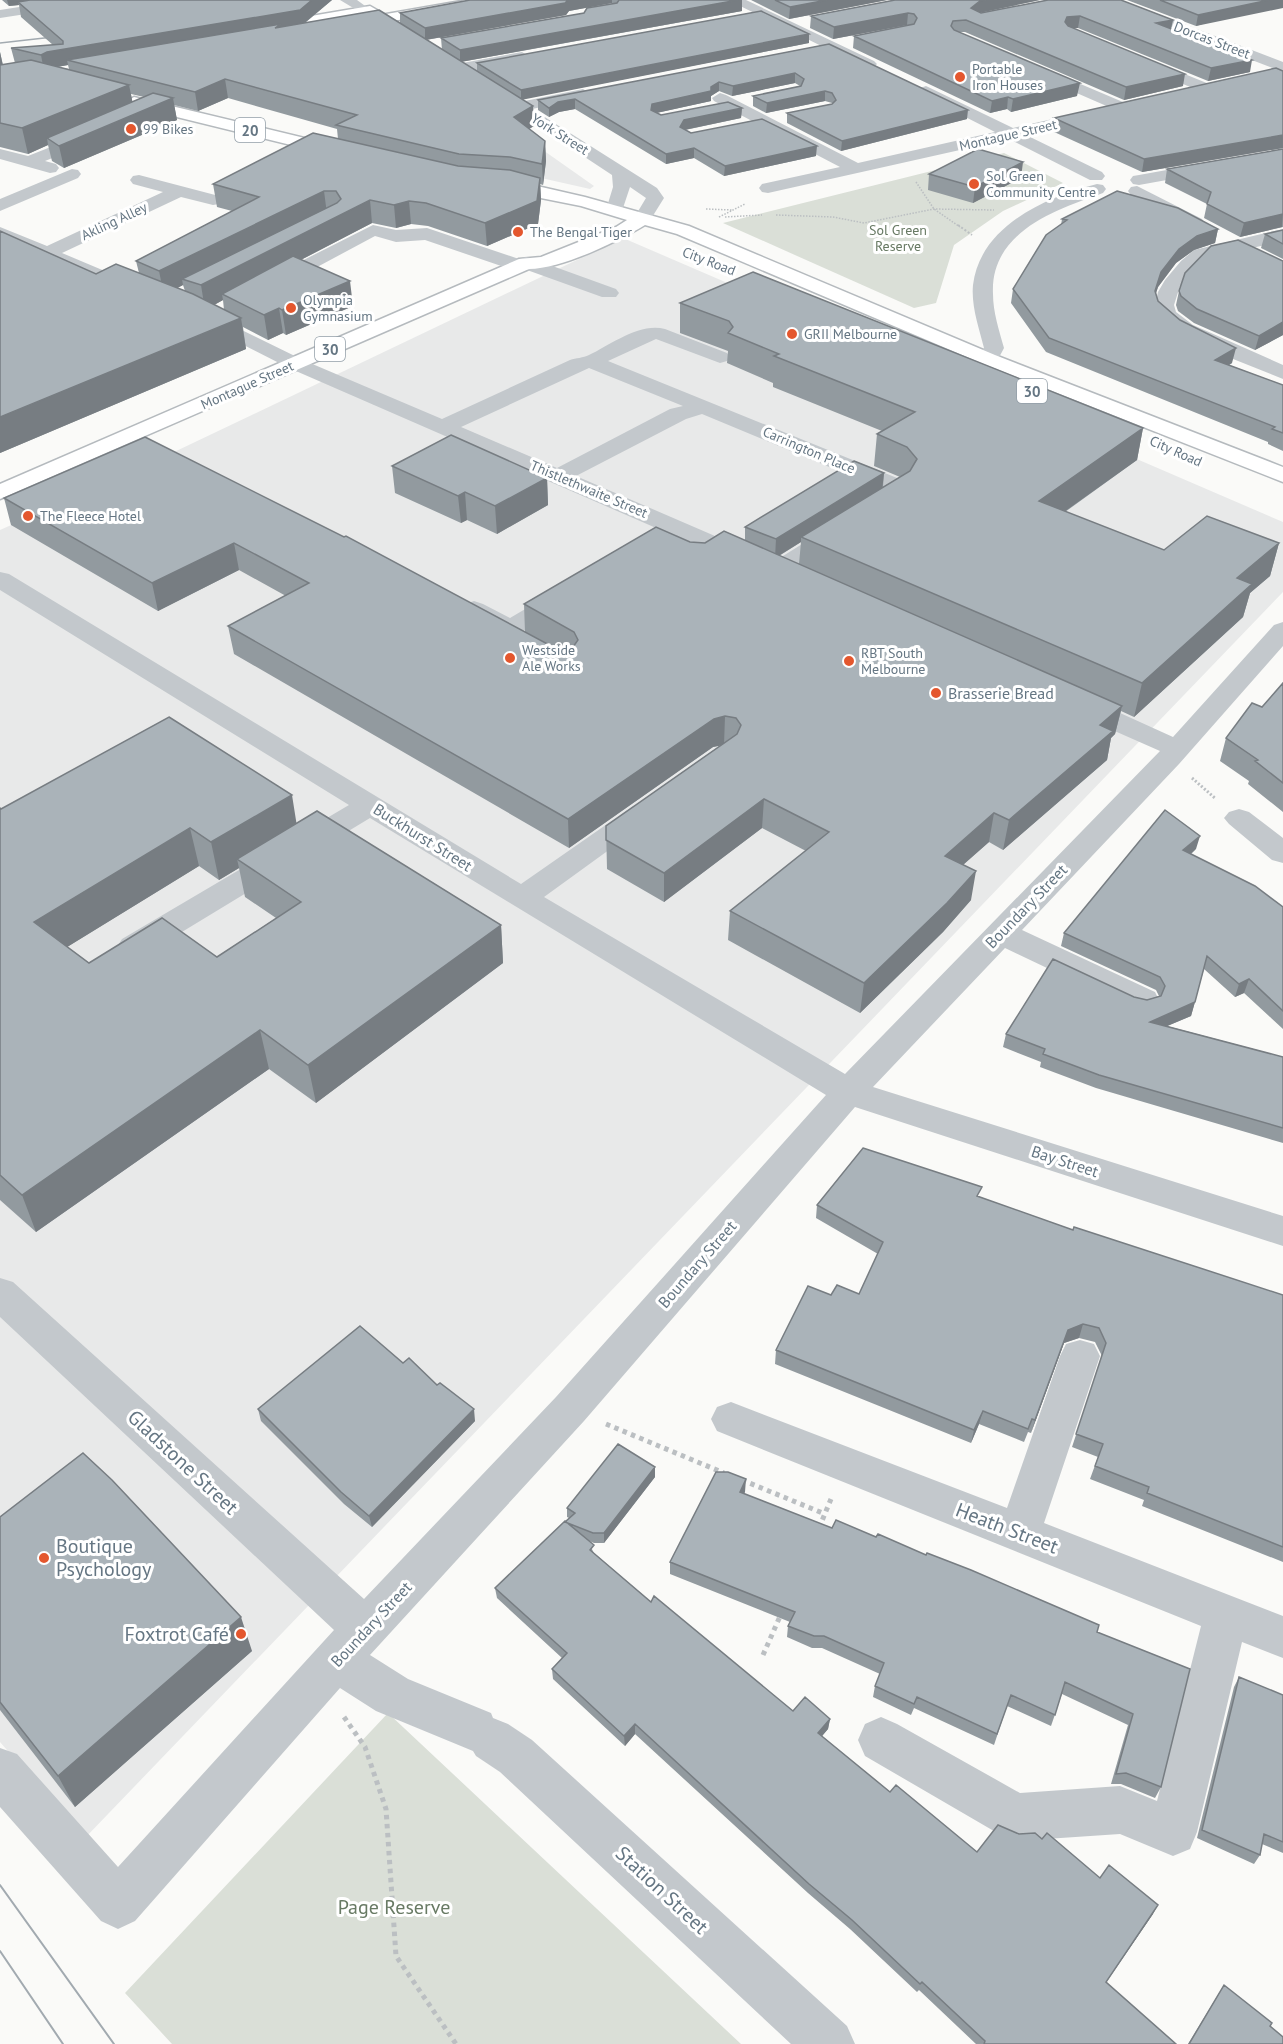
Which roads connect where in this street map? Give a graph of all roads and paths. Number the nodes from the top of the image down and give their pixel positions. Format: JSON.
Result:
{"nodes":[{"id":1,"x":92,"y":0,"type":"edge"},
{"id":2,"x":347,"y":0,"type":"edge"},
{"id":3,"x":428,"y":0,"type":"edge"},
{"id":4,"x":492,"y":0,"type":"edge"},
{"id":5,"x":1108,"y":0,"type":"edge"},
{"id":6,"x":1130,"y":0,"type":"edge"},
{"id":7,"x":762,"y":6,"type":"edge"},
{"id":8,"x":739,"y":7,"type":"edge"},
{"id":9,"x":365,"y":11,"type":"junction"},
{"id":10,"x":0,"y":14,"type":"edge"},
{"id":11,"x":379,"y":20,"type":"junction"},
{"id":12,"x":811,"y":21,"type":"edge"},
{"id":13,"x":789,"y":25,"type":"junction"},
{"id":14,"x":396,"y":30,"type":"edge"},
{"id":15,"x":247,"y":31,"type":"edge"},
{"id":16,"x":260,"y":40,"type":"edge"},
{"id":17,"x":854,"y":42,"type":"edge"},
{"id":18,"x":833,"y":47,"type":"junction"},
{"id":19,"x":810,"y":51,"type":"edge"},
{"id":20,"x":535,"y":54,"type":"edge"},
{"id":21,"x":1125,"y":55,"type":"edge"},
{"id":22,"x":1283,"y":56,"type":"edge"},
{"id":23,"x":440,"y":58,"type":"edge"},
{"id":24,"x":1028,"y":66,"type":"edge"},
{"id":25,"x":457,"y":69,"type":"junction"},
{"id":26,"x":1283,"y":69,"type":"edge"},
{"id":27,"x":887,"y":72,"type":"edge"},
{"id":28,"x":1264,"y":76,"type":"edge"},
{"id":29,"x":474,"y":80,"type":"edge"},
{"id":30,"x":908,"y":83,"type":"edge"},
{"id":31,"x":503,"y":88,"type":"edge"},
{"id":32,"x":599,"y":91,"type":"edge"},
{"id":33,"x":1177,"y":96,"type":"edge"},
{"id":34,"x":117,"y":97,"type":"edge"},
{"id":35,"x":752,"y":99,"type":"dead end"},
{"id":36,"x":517,"y":107,"type":"junction"},
{"id":37,"x":155,"y":108,"type":"junction"},
{"id":38,"x":133,"y":118,"type":"edge"},
{"id":39,"x":743,"y":125,"type":"edge"},
{"id":40,"x":763,"y":128,"type":"junction"},
{"id":41,"x":102,"y":131,"type":"edge"},
{"id":42,"x":1015,"y":134,"type":"junction"},
{"id":43,"x":1283,"y":153,"type":"edge"},
{"id":44,"x":0,"y":154,"type":"edge"},
{"id":45,"x":359,"y":157,"type":"edge"},
{"id":46,"x":29,"y":162,"type":"junction"},
{"id":47,"x":878,"y":162,"type":"junction"},
{"id":48,"x":856,"y":168,"type":"junction"},
{"id":49,"x":620,"y":172,"type":"junction"},
{"id":50,"x":139,"y":180,"type":"dead end"},
{"id":51,"x":1117,"y":184,"type":"junction"},
{"id":52,"x":768,"y":188,"type":"dead end"},
{"id":53,"x":179,"y":191,"type":"junction"},
{"id":54,"x":213,"y":200,"type":"edge"},
{"id":55,"x":751,"y":201,"type":"dead end"},
{"id":56,"x":0,"y":206,"type":"edge"},
{"id":57,"x":934,"y":209,"type":"junction"},
{"id":58,"x":615,"y":210,"type":"junction"},
{"id":59,"x":1042,"y":211,"type":"junction"},
{"id":60,"x":775,"y":214,"type":"dead end"},
{"id":61,"x":643,"y":218,"type":"junction"},
{"id":62,"x":712,"y":219,"type":"dead end"},
{"id":63,"x":594,"y":223,"type":"junction"},
{"id":64,"x":622,"y":231,"type":"junction"},
{"id":65,"x":0,"y":233,"type":"edge"},
{"id":66,"x":1283,"y":235,"type":"edge"},
{"id":67,"x":655,"y":241,"type":"dead end"},
{"id":68,"x":1234,"y":244,"type":"junction"},
{"id":69,"x":993,"y":249,"type":"junction"},
{"id":70,"x":49,"y":252,"type":"junction"},
{"id":71,"x":1262,"y":260,"type":"edge"},
{"id":72,"x":710,"y":261,"type":"dead end"},
{"id":73,"x":523,"y":265,"type":"junction"},
{"id":74,"x":609,"y":293,"type":"dead end"},
{"id":75,"x":253,"y":294,"type":"edge"},
{"id":76,"x":154,"y":299,"type":"edge"},
{"id":77,"x":205,"y":313,"type":"edge"},
{"id":78,"x":720,"y":357,"type":"dead end"},
{"id":79,"x":597,"y":360,"type":"junction"},
{"id":80,"x":982,"y":363,"type":"junction"},
{"id":81,"x":296,"y":364,"type":"junction"},
{"id":82,"x":1283,"y":373,"type":"edge"},
{"id":83,"x":714,"y":410,"type":"junction"},
{"id":84,"x":443,"y":427,"type":"junction"},
{"id":85,"x":134,"y":434,"type":"junction"},
{"id":86,"x":159,"y":447,"type":"edge"},
{"id":87,"x":1283,"y":475,"type":"edge"},
{"id":88,"x":559,"y":476,"type":"junction"},
{"id":89,"x":1239,"y":480,"type":"dead end"},
{"id":90,"x":0,"y":492,"type":"edge"},
{"id":91,"x":679,"y":528,"type":"junction"},
{"id":92,"x":649,"y":546,"type":"edge"},
{"id":93,"x":776,"y":571,"type":"junction"},
{"id":94,"x":0,"y":579,"type":"edge"},
{"id":95,"x":798,"y":581,"type":"edge"},
{"id":96,"x":580,"y":587,"type":"edge"},
{"id":97,"x":459,"y":601,"type":"edge"},
{"id":98,"x":1283,"y":630,"type":"edge"},
{"id":99,"x":1058,"y":696,"type":"edge"},
{"id":100,"x":1173,"y":753,"type":"junction"},
{"id":101,"x":666,"y":796,"type":"edge"},
{"id":102,"x":371,"y":805,"type":"junction"},
{"id":103,"x":1239,"y":818,"type":"joint"},
{"id":104,"x":1283,"y":853,"type":"edge"},
{"id":105,"x":522,"y":898,"type":"junction"},
{"id":106,"x":1001,"y":933,"type":"junction"},
{"id":107,"x":108,"y":963,"type":"edge"},
{"id":108,"x":1143,"y":1000,"type":"edge"},
{"id":109,"x":848,"y":1092,"type":"junction"},
{"id":110,"x":1283,"y":1231,"type":"edge"},
{"id":111,"x":0,"y":1293,"type":"edge"},
{"id":112,"x":1080,"y":1356,"type":"dead end"},
{"id":113,"x":570,"y":1409,"type":"junction"},
{"id":114,"x":731,"y":1419,"type":"dead end"},
{"id":115,"x":846,"y":1466,"type":"junction"},
{"id":116,"x":730,"y":1475,"type":"edge"},
{"id":117,"x":740,"y":1479,"type":"edge"},
{"id":118,"x":825,"y":1514,"type":"junction"},
{"id":119,"x":1019,"y":1533,"type":"junction"},
{"id":120,"x":815,"y":1536,"type":"edge"},
{"id":121,"x":782,"y":1612,"type":"edge"},
{"id":122,"x":1227,"y":1615,"type":"junction"},
{"id":123,"x":1283,"y":1637,"type":"edge"},
{"id":124,"x":763,"y":1655,"type":"dead end"},
{"id":125,"x":337,"y":1660,"type":"junction"},
{"id":126,"x":881,"y":1740,"type":"dead end"},
{"id":127,"x":0,"y":1771,"type":"edge"},
{"id":128,"x":456,"y":2044,"type":"edge"},
{"id":129,"x":829,"y":2044,"type":"edge"}],
"edges":[{"from":1,"to":10,"type":"street"},
{"from":2,"to":9,"type":"street"},
{"from":3,"to":9,"type":"main road"},
{"from":4,"to":11,"type":"main road"},
{"from":5,"to":26,"type":"street","name":"Dorcas Street"},
{"from":6,"to":22,"type":"street","name":"Dorcas Street"},
{"from":7,"to":8,"type":"street"},
{"from":7,"to":13,"type":"street"},
{"from":9,"to":11,"type":"main road"},
{"from":9,"to":15,"type":"main road"},
{"from":11,"to":14,"type":"street"},
{"from":11,"to":16,"type":"main road"},
{"from":12,"to":13,"type":"street"},
{"from":13,"to":18,"type":"street"},
{"from":17,"to":18,"type":"street"},
{"from":18,"to":19,"type":"street"},
{"from":18,"to":27,"type":"street"},
{"from":20,"to":25,"type":"street"},
{"from":21,"to":33,"type":"street"},
{"from":23,"to":25,"type":"street"},
{"from":24,"to":42,"type":"street","name":"Montague Street"},
{"from":25,"to":29,"type":"street"},
{"from":26,"to":28,"type":"street"},
{"from":30,"to":42,"type":"street"},
{"from":31,"to":36,"type":"street","name":"York Street"},
{"from":32,"to":36,"type":"street"},
{"from":34,"to":37,"type":"main road","number":"20"},
{"from":35,"to":40,"type":"street"},
{"from":36,"to":49,"type":"street","name":"York Street"},
{"from":37,"to":38,"type":"street"},
{"from":37,"to":45,"type":"main road","number":"20"},
{"from":39,"to":40,"type":"street"},
{"from":40,"to":48,"type":"street"},
{"from":41,"to":46,"type":"street"},
{"from":42,"to":47,"type":"street","name":"Montague Street"},
{"from":42,"to":51,"type":"street"},
{"from":43,"to":51,"type":"street"},
{"from":44,"to":46,"type":"street"},
{"from":46,"to":56,"type":"street"},
{"from":47,"to":48,"type":"street","name":"Montague Street"},
{"from":47,"to":57,"type":"path"},
{"from":48,"to":52,"type":"street","name":"Montague Street"},
{"from":49,"to":58,"type":"street"},
{"from":49,"to":61,"type":"street","name":"York Street"},
{"from":50,"to":53,"type":"street"},
{"from":51,"to":59,"type":"street"},
{"from":51,"to":68,"type":"street"},
{"from":53,"to":54,"type":"street"},
{"from":53,"to":70,"type":"street","name":"Akling Alley"},
{"from":55,"to":62,"type":"path"},
{"from":57,"to":59,"type":"path"},
{"from":57,"to":60,"type":"path"},
{"from":57,"to":69,"type":"path"},
{"from":58,"to":61,"type":"main road","name":"City Road"},
{"from":58,"to":63,"type":"main road","name":"Montague Street","number":"30"},
{"from":58,"to":63,"type":"main road","name":"City Road"},
{"from":59,"to":69,"type":"street"},
{"from":61,"to":64,"type":"main road","name":"Montague Street"},
{"from":61,"to":80,"type":"main road","name":"City Road","number":"30"},
{"from":63,"to":64,"type":"main road","name":"City Road"},
{"from":63,"to":73,"type":"main road","name":"Montague Street","number":"30"},
{"from":64,"to":67,"type":"main road","name":"City Road"},
{"from":64,"to":73,"type":"main road","name":"Montague Street","number":"30"},
{"from":65,"to":70,"type":"street"},
{"from":66,"to":68,"type":"street"},
{"from":68,"to":71,"type":"street"},
{"from":68,"to":82,"type":"street"},
{"from":69,"to":80,"type":"street"},
{"from":70,"to":76,"type":"street"},
{"from":72,"to":80,"type":"main road","name":"City Road","number":"30"},
{"from":73,"to":74,"type":"street"},
{"from":73,"to":75,"type":"street"},
{"from":73,"to":81,"type":"main road","name":"Montague Street","number":"30"},
{"from":77,"to":81,"type":"street","name":"Thistlethwaite Street"},
{"from":78,"to":79,"type":"street"},
{"from":79,"to":83,"type":"street","name":"Carrington Place"},
{"from":79,"to":84,"type":"street"},
{"from":80,"to":87,"type":"main road","name":"City Road","number":"30"},
{"from":80,"to":89,"type":"main road","name":"City Road","number":"30"},
{"from":81,"to":84,"type":"street","name":"Thistlethwaite Street"},
{"from":81,"to":85,"type":"main road","name":"Montague Street","number":"30"},
{"from":83,"to":88,"type":"street","name":"Carrington Place"},
{"from":83,"to":93,"type":"street","name":"Carrington Place"},
{"from":84,"to":88,"type":"street","name":"Thistlethwaite Street"},
{"from":85,"to":86,"type":"street"},
{"from":85,"to":90,"type":"main road","name":"Montague Street","number":"30"},
{"from":88,"to":91,"type":"street","name":"Thistlethwaite Street"},
{"from":91,"to":92,"type":"street"},
{"from":91,"to":93,"type":"street","name":"Thistlethwaite Street"},
{"from":93,"to":95,"type":"street","name":"Thistlethwaite Street"},
{"from":94,"to":102,"type":"street","name":"Buckhurst Street"},
{"from":96,"to":97,"type":"street"},
{"from":98,"to":100,"type":"street","name":"Boundary Street"},
{"from":99,"to":100,"type":"street"},
{"from":100,"to":103,"type":"path"},
{"from":100,"to":106,"type":"street","name":"Boundary Street"},
{"from":101,"to":105,"type":"street"},
{"from":102,"to":105,"type":"street","name":"Buckhurst Street"},
{"from":102,"to":107,"type":"street"},
{"from":103,"to":104,"type":"street"},
{"from":105,"to":109,"type":"street","name":"Buckhurst Street"},
{"from":106,"to":108,"type":"street"},
{"from":106,"to":109,"type":"street","name":"Boundary Street"},
{"from":109,"to":110,"type":"street","name":"Bay Street"},
{"from":109,"to":113,"type":"street","name":"Boundary Street"},
{"from":111,"to":125,"type":"street","name":"Gladstone Street"},
{"from":112,"to":119,"type":"street"},
{"from":113,"to":116,"type":"path"},
{"from":113,"to":125,"type":"street","name":"Boundary Street"},
{"from":114,"to":115,"type":"street","name":"Heath Street"},
{"from":115,"to":118,"type":"path"},
{"from":115,"to":119,"type":"street","name":"Heath Street"},
{"from":117,"to":118,"type":"path"},
{"from":118,"to":120,"type":"path"},
{"from":119,"to":122,"type":"street","name":"Heath Street"},
{"from":121,"to":124,"type":"path"},
{"from":122,"to":123,"type":"street","name":"Heath Street"},
{"from":122,"to":126,"type":"street"},
{"from":125,"to":127,"type":"street","name":"Boundary Street"},
{"from":125,"to":128,"type":"path"},
{"from":125,"to":129,"type":"street","name":"Station Street"}]}
